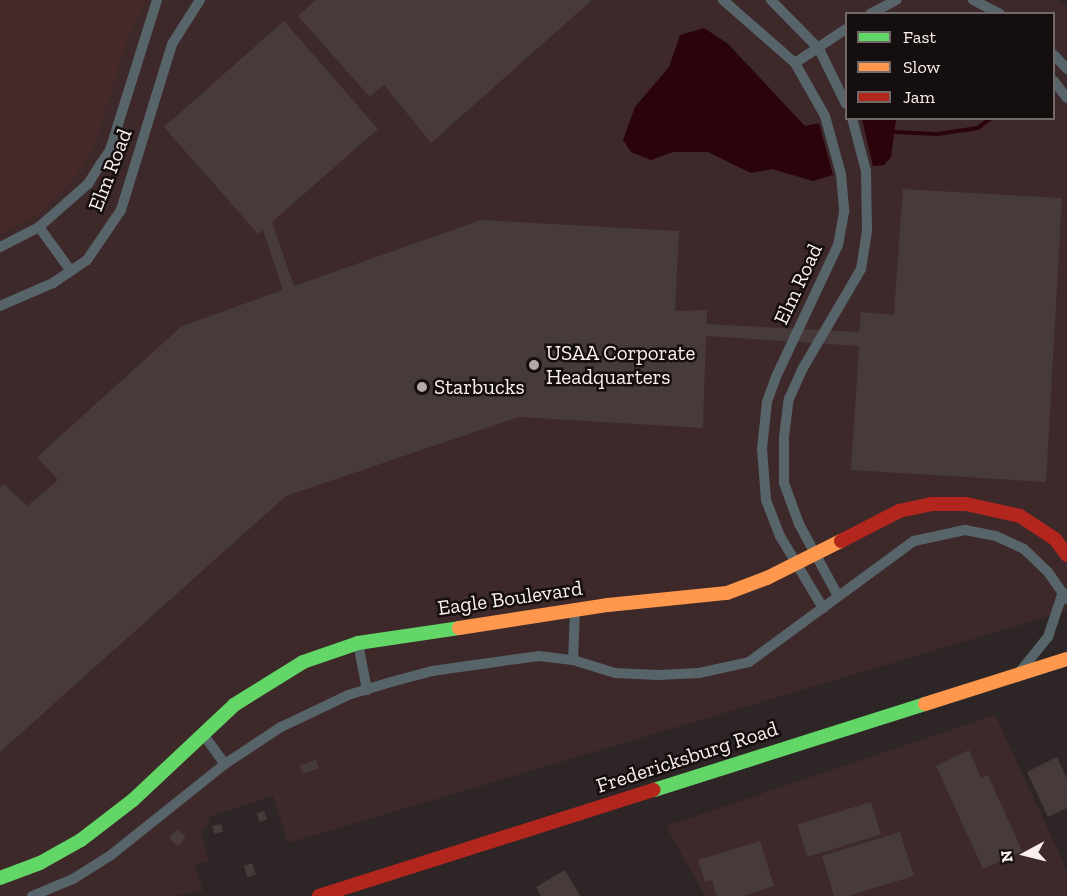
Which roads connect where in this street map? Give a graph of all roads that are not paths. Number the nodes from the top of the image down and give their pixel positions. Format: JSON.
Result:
{"nodes":[{"id":1,"x":157,"y":0,"type":"edge"},
{"id":2,"x":200,"y":0,"type":"edge"},
{"id":3,"x":723,"y":0,"type":"edge"},
{"id":4,"x":771,"y":0,"type":"edge"},
{"id":5,"x":896,"y":0,"type":"edge"},
{"id":6,"x":973,"y":0,"type":"edge"},
{"id":7,"x":874,"y":12,"type":"edge"},
{"id":8,"x":996,"y":12,"type":"edge"},
{"id":9,"x":845,"y":30,"type":"edge"},
{"id":10,"x":819,"y":49,"type":"junction"},
{"id":11,"x":1055,"y":57,"type":"edge"},
{"id":12,"x":795,"y":63,"type":"junction"},
{"id":13,"x":1067,"y":69,"type":"edge"},
{"id":14,"x":1055,"y":83,"type":"edge"},
{"id":15,"x":1067,"y":98,"type":"edge"},
{"id":16,"x":845,"y":102,"type":"edge"},
{"id":17,"x":853,"y":120,"type":"edge"},
{"id":18,"x":39,"y":227,"type":"junction"},
{"id":19,"x":0,"y":247,"type":"edge"},
{"id":20,"x":71,"y":271,"type":"junction"},
{"id":21,"x":0,"y":306,"type":"edge"},
{"id":22,"x":813,"y":554,"type":"junction"},
{"id":23,"x":1067,"y":555,"type":"edge"},
{"id":24,"x":795,"y":564,"type":"junction"},
{"id":25,"x":1065,"y":595,"type":"edge"},
{"id":26,"x":838,"y":596,"type":"junction"},
{"id":27,"x":823,"y":608,"type":"junction"},
{"id":28,"x":575,"y":610,"type":"junction"},
{"id":29,"x":358,"y":643,"type":"junction"},
{"id":30,"x":1067,"y":658,"type":"edge"},
{"id":31,"x":573,"y":660,"type":"junction"},
{"id":32,"x":1018,"y":674,"type":"junction"},
{"id":33,"x":367,"y":690,"type":"junction"},
{"id":34,"x":203,"y":734,"type":"junction"},
{"id":35,"x":225,"y":764,"type":"junction"},
{"id":36,"x":0,"y":878,"type":"edge"},
{"id":37,"x":32,"y":896,"type":"edge"},
{"id":38,"x":319,"y":896,"type":"edge"}],
"edges":[{"from":1,"to":18,"type":"street","name":"Elm Road"},
{"from":2,"to":20,"type":"street","name":"Elm Road"},
{"from":3,"to":12,"type":"street","name":"Elm Road"},
{"from":4,"to":10,"type":"street"},
{"from":5,"to":7,"type":"street"},
{"from":6,"to":8,"type":"street"},
{"from":9,"to":10,"type":"street"},
{"from":10,"to":12,"type":"street"},
{"from":10,"to":16,"type":"street"},
{"from":11,"to":13,"type":"street"},
{"from":12,"to":24,"type":"street","name":"Elm Road"},
{"from":14,"to":15,"type":"street"},
{"from":17,"to":22,"type":"street","name":"Elm Road"},
{"from":18,"to":19,"type":"street","name":"Elm Road"},
{"from":18,"to":20,"type":"street"},
{"from":20,"to":21,"type":"street","name":"Elm Road"},
{"from":22,"to":23,"type":"street","name":"Eagle Boulevard"},
{"from":22,"to":24,"type":"street","name":"Eagle Boulevard"},
{"from":22,"to":26,"type":"street","name":"Elm Road"},
{"from":24,"to":27,"type":"street","name":"Elm Road"},
{"from":24,"to":28,"type":"street","name":"Eagle Boulevard"},
{"from":25,"to":26,"type":"street"},
{"from":25,"to":32,"type":"street"},
{"from":26,"to":27,"type":"street"},
{"from":27,"to":31,"type":"street"},
{"from":28,"to":29,"type":"street","name":"Eagle Boulevard"},
{"from":28,"to":31,"type":"street"},
{"from":29,"to":33,"type":"street"},
{"from":29,"to":34,"type":"street","name":"Eagle Boulevard"},
{"from":30,"to":32,"type":"street","name":"Fredericksburg Road"},
{"from":31,"to":33,"type":"street"},
{"from":32,"to":38,"type":"street","name":"Fredericksburg Road"},
{"from":33,"to":35,"type":"street"},
{"from":34,"to":35,"type":"street"},
{"from":34,"to":36,"type":"street","name":"Eagle Boulevard"},
{"from":35,"to":37,"type":"street"}]}
